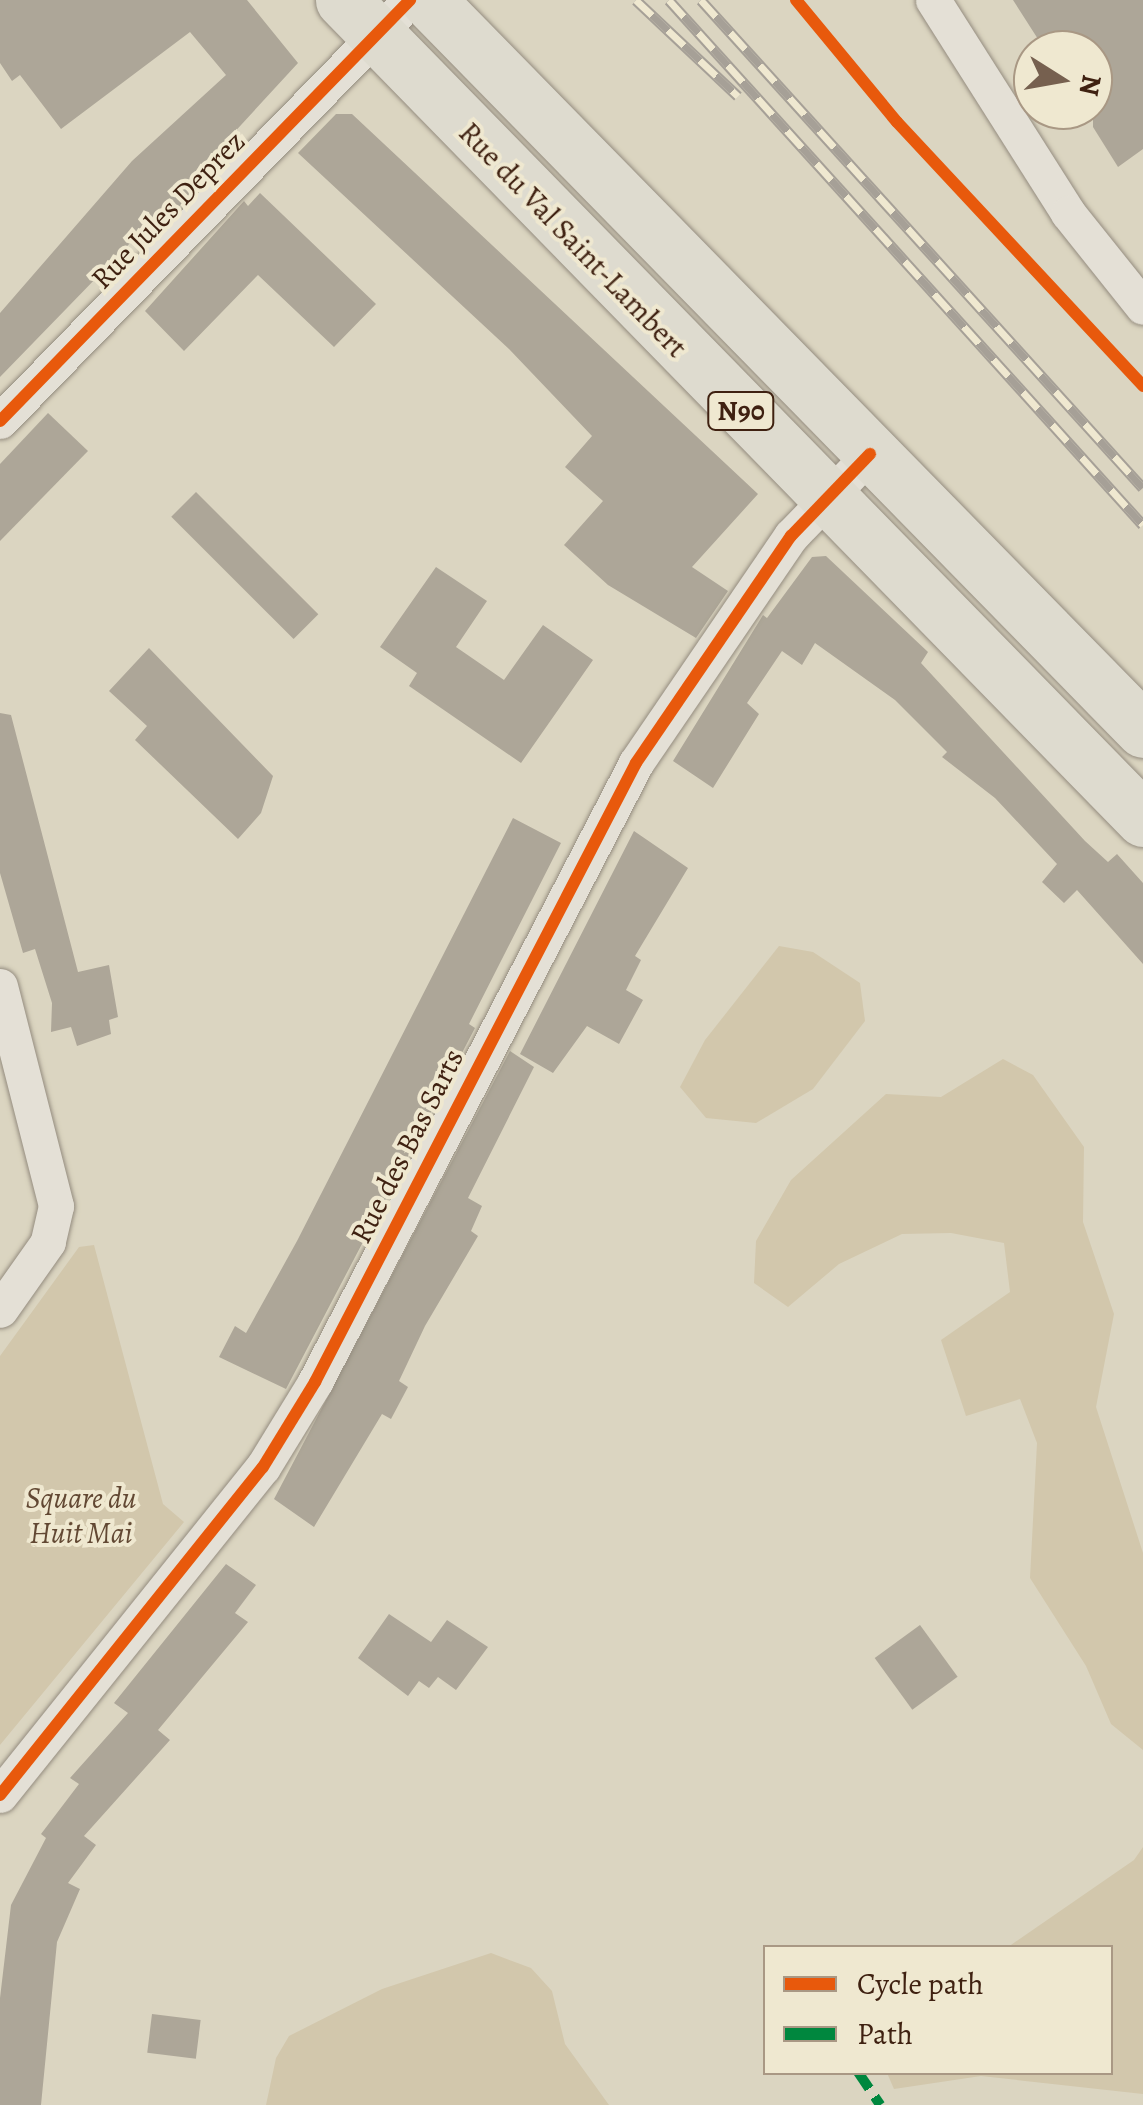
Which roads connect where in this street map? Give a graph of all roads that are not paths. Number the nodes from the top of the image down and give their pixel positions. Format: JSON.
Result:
{"nodes":[{"id":1,"x":428,"y":0,"type":"edge"},
{"id":2,"x":933,"y":0,"type":"edge"},
{"id":3,"x":376,"y":12,"type":"edge"},
{"id":4,"x":1143,"y":307,"type":"edge"},
{"id":5,"x":0,"y":421,"type":"edge"},
{"id":6,"x":870,"y":454,"type":"junction"},
{"id":7,"x":828,"y":499,"type":"junction"},
{"id":8,"x":1143,"y":730,"type":"edge"},
{"id":9,"x":1143,"y":819,"type":"edge"},
{"id":10,"x":0,"y":986,"type":"edge"},
{"id":11,"x":0,"y":1310,"type":"edge"},
{"id":12,"x":0,"y":1794,"type":"edge"}],
"edges":[{"from":1,"to":6,"type":"main road","name":"Rue du Val Saint-Lambert","number":"N90"},
{"from":2,"to":4,"type":"street"},
{"from":3,"to":5,"type":"street","name":"Rue Jules Deprez"},
{"from":3,"to":7,"type":"main road","name":"Rue du Val Saint-Lambert","number":"N90"},
{"from":6,"to":7,"type":"street","name":"Rue des Bas Sarts"},
{"from":6,"to":8,"type":"main road","name":"Rue du Val Saint-Lambert","number":"N90"},
{"from":7,"to":9,"type":"main road","name":"Rue du Val Saint-Lambert","number":"N90"},
{"from":7,"to":12,"type":"street","name":"Rue des Bas Sarts"},
{"from":10,"to":11,"type":"street"}]}
